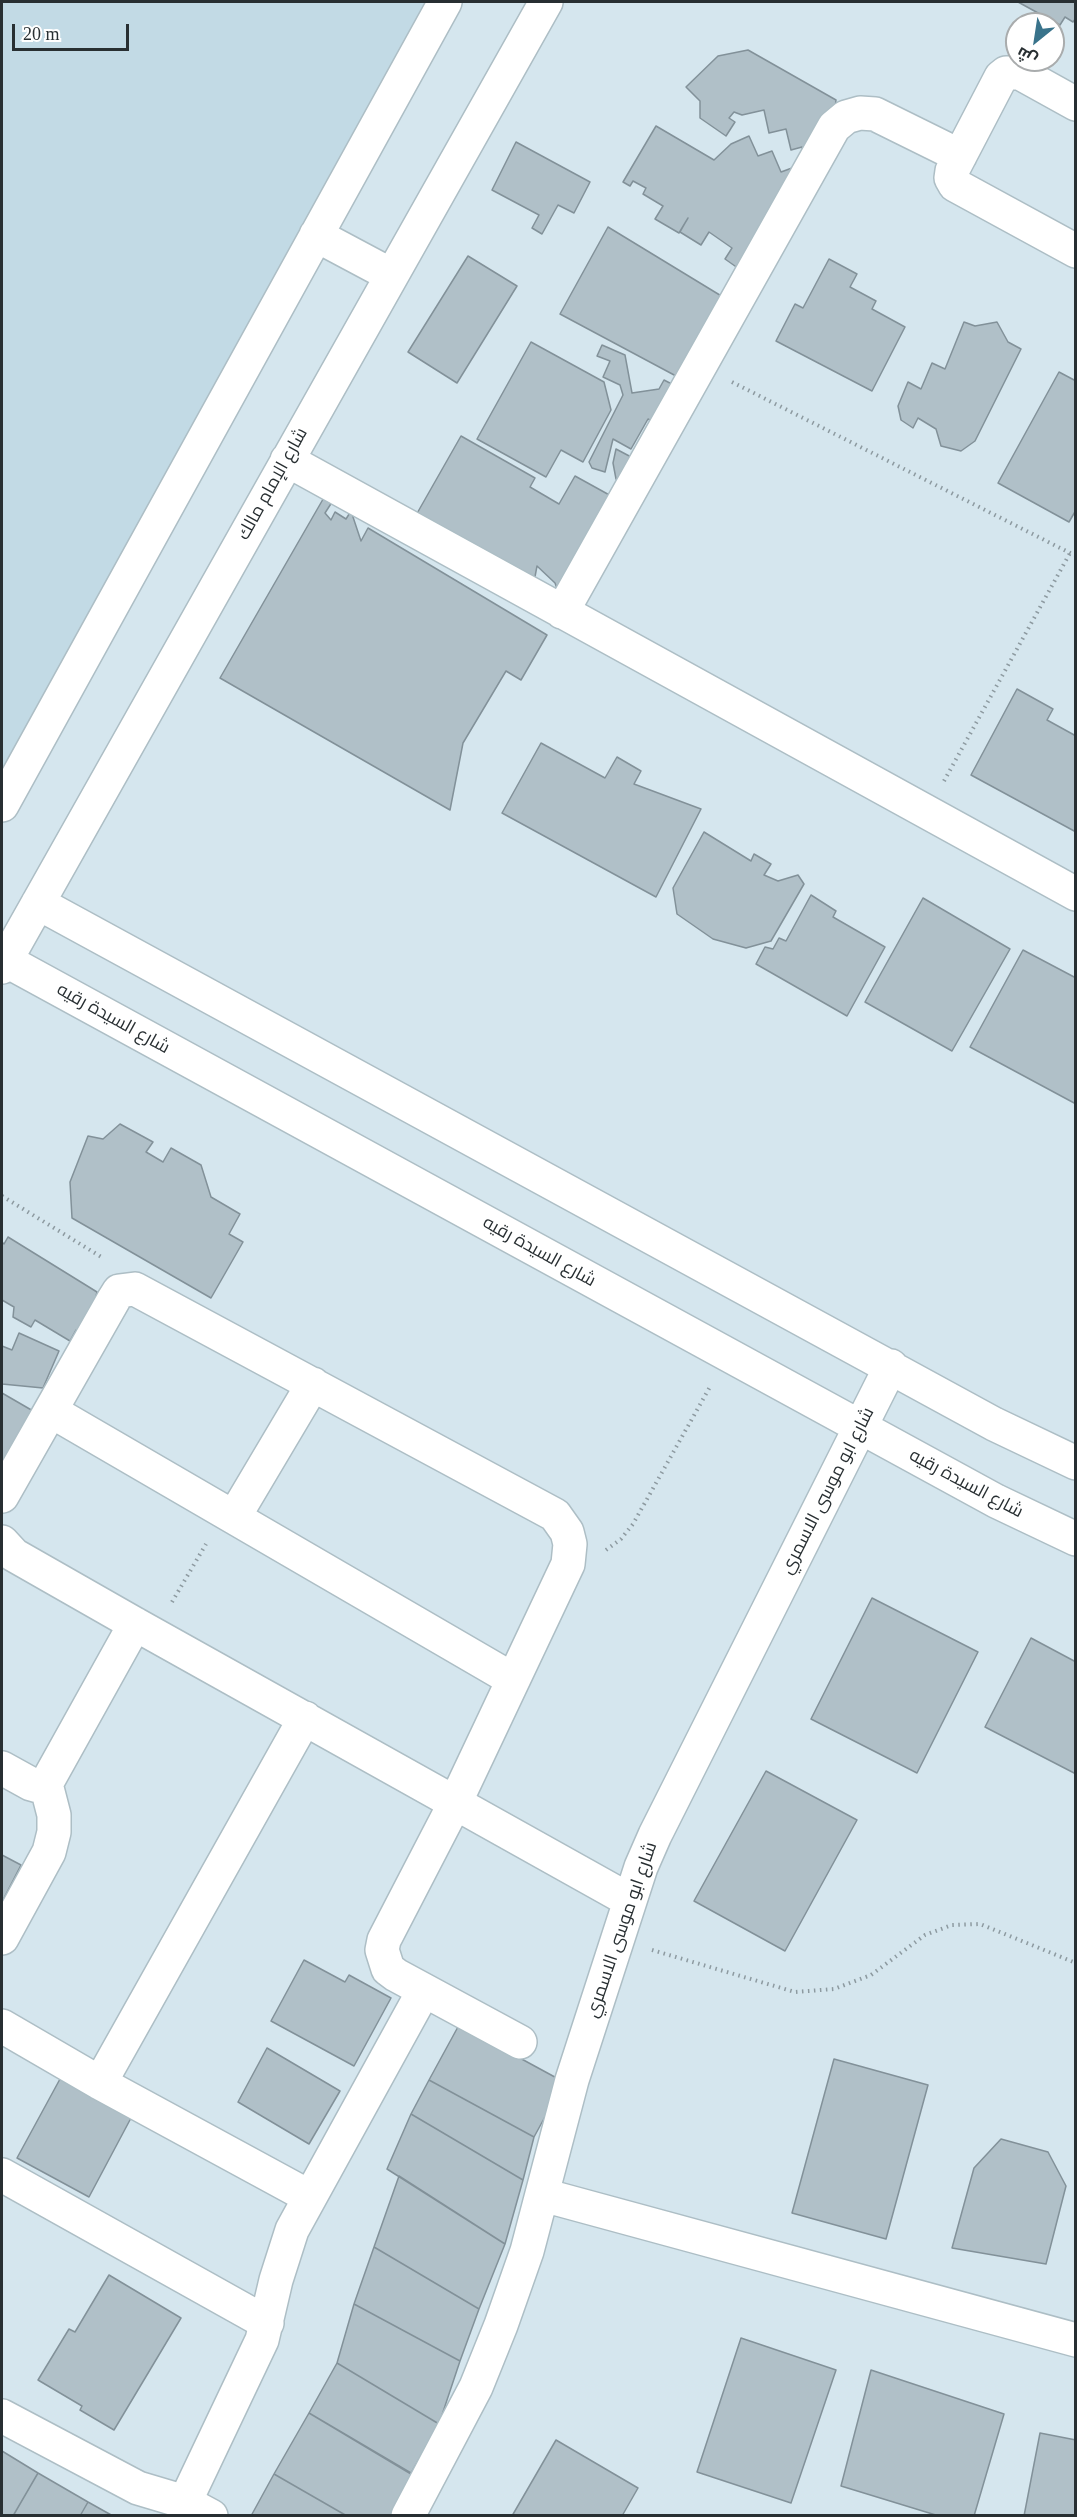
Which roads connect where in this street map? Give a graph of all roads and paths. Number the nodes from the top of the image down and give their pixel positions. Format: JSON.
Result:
{"nodes":[{"id":1,"x":445,"y":2,"type":"edge"},
{"id":2,"x":546,"y":2,"type":"edge"},
{"id":3,"x":1076,"y":104,"type":"edge"},
{"id":4,"x":960,"y":156,"type":"junction"},
{"id":5,"x":316,"y":235,"type":"junction"},
{"id":6,"x":1076,"y":251,"type":"edge"},
{"id":7,"x":391,"y":275,"type":"junction"},
{"id":8,"x":699,"y":366,"type":"junction"},
{"id":9,"x":287,"y":460,"type":"junction"},
{"id":10,"x":1070,"y":553,"type":"junction"},
{"id":11,"x":1076,"y":556,"type":"edge"},
{"id":12,"x":562,"y":612,"type":"junction"},
{"id":13,"x":2,"y":805,"type":"edge"},
{"id":14,"x":928,"y":811,"type":"junction"},
{"id":15,"x":1076,"y":894,"type":"edge"},
{"id":16,"x":38,"y":903,"type":"junction"},
{"id":17,"x":4,"y":964,"type":"edge"},
{"id":18,"x":2,"y":1196,"type":"edge"},
{"id":19,"x":127,"y":1289,"type":"junction"},
{"id":20,"x":728,"y":1355,"type":"junction"},
{"id":21,"x":891,"y":1366,"type":"junction"},
{"id":22,"x":314,"y":1384,"type":"junction"},
{"id":23,"x":51,"y":1411,"type":"junction"},
{"id":24,"x":860,"y":1427,"type":"junction"},
{"id":25,"x":1076,"y":1463,"type":"edge"},
{"id":26,"x":2,"y":1496,"type":"edge"},
{"id":27,"x":234,"y":1517,"type":"junction"},
{"id":28,"x":1076,"y":1539,"type":"edge"},
{"id":29,"x":570,"y":1544,"type":"junction"},
{"id":30,"x":2,"y":1545,"type":"edge"},
{"id":31,"x":144,"y":1629,"type":"junction"},
{"id":32,"x":512,"y":1679,"type":"junction"},
{"id":33,"x":305,"y":1718,"type":"junction"},
{"id":34,"x":2,"y":1768,"type":"edge"},
{"id":35,"x":46,"y":1784,"type":"junction"},
{"id":36,"x":455,"y":1803,"type":"junction"},
{"id":37,"x":630,"y":1900,"type":"junction"},
{"id":38,"x":2,"y":1938,"type":"edge"},
{"id":39,"x":616,"y":1940,"type":"junction"},
{"id":40,"x":1076,"y":1963,"type":"edge"},
{"id":41,"x":423,"y":1992,"type":"junction"},
{"id":42,"x":2,"y":2026,"type":"edge"},
{"id":43,"x":520,"y":2042,"type":"dead end"},
{"id":44,"x":100,"y":2083,"type":"junction"},
{"id":45,"x":2,"y":2175,"type":"edge"},
{"id":46,"x":543,"y":2195,"type":"junction"},
{"id":47,"x":308,"y":2196,"type":"junction"},
{"id":48,"x":267,"y":2323,"type":"junction"},
{"id":49,"x":1076,"y":2340,"type":"edge"},
{"id":50,"x":2,"y":2416,"type":"edge"},
{"id":51,"x":199,"y":2511,"type":"edge"},
{"id":52,"x":408,"y":2516,"type":"edge"}],
"edges":[{"from":1,"to":5,"type":"street"},
{"from":2,"to":7,"type":"street","name":"شارع الإمام مالك"},
{"from":3,"to":4,"type":"street"},
{"from":4,"to":6,"type":"street"},
{"from":4,"to":8,"type":"street"},
{"from":5,"to":7,"type":"street"},
{"from":5,"to":13,"type":"street"},
{"from":7,"to":9,"type":"street","name":"شارع الإمام مالك"},
{"from":8,"to":10,"type":"path"},
{"from":8,"to":12,"type":"street"},
{"from":9,"to":12,"type":"street"},
{"from":9,"to":16,"type":"street","name":"شارع الإمام مالك"},
{"from":10,"to":11,"type":"path"},
{"from":10,"to":14,"type":"path"},
{"from":12,"to":14,"type":"street"},
{"from":14,"to":15,"type":"street"},
{"from":16,"to":17,"type":"street","name":"شارع الإمام مالك"},
{"from":16,"to":21,"type":"street"},
{"from":17,"to":20,"type":"street","name":"شارع السيدة رقيه"},
{"from":18,"to":19,"type":"path"},
{"from":19,"to":22,"type":"street"},
{"from":19,"to":23,"type":"street"},
{"from":20,"to":24,"type":"street","name":"شارع السيدة رقيه"},
{"from":20,"to":29,"type":"path"},
{"from":21,"to":24,"type":"street","name":"شارع ابو موسى الاسمري"},
{"from":21,"to":25,"type":"street"},
{"from":22,"to":27,"type":"street"},
{"from":22,"to":29,"type":"street"},
{"from":23,"to":26,"type":"street"},
{"from":23,"to":27,"type":"street"},
{"from":24,"to":28,"type":"street","name":"شارع السيدة رقيه"},
{"from":24,"to":37,"type":"street","name":"شارع ابو موسى الاسمري"},
{"from":27,"to":31,"type":"path"},
{"from":27,"to":32,"type":"street"},
{"from":29,"to":32,"type":"street"},
{"from":30,"to":31,"type":"street"},
{"from":31,"to":33,"type":"street"},
{"from":31,"to":35,"type":"street"},
{"from":32,"to":36,"type":"street"},
{"from":33,"to":36,"type":"street"},
{"from":33,"to":44,"type":"street"},
{"from":34,"to":35,"type":"street"},
{"from":35,"to":38,"type":"street"},
{"from":36,"to":37,"type":"street"},
{"from":36,"to":41,"type":"street"},
{"from":37,"to":39,"type":"street","name":"شارع ابو موسى الاسمري"},
{"from":39,"to":40,"type":"path"},
{"from":39,"to":46,"type":"street","name":"شارع ابو موسى الاسمري"},
{"from":41,"to":43,"type":"street"},
{"from":41,"to":47,"type":"street"},
{"from":42,"to":44,"type":"street"},
{"from":44,"to":47,"type":"street"},
{"from":45,"to":48,"type":"street"},
{"from":46,"to":49,"type":"street"},
{"from":46,"to":52,"type":"street","name":"شارع ابو موسى الاسمري"},
{"from":47,"to":48,"type":"street"},
{"from":48,"to":51,"type":"street"},
{"from":50,"to":51,"type":"street"}]}
